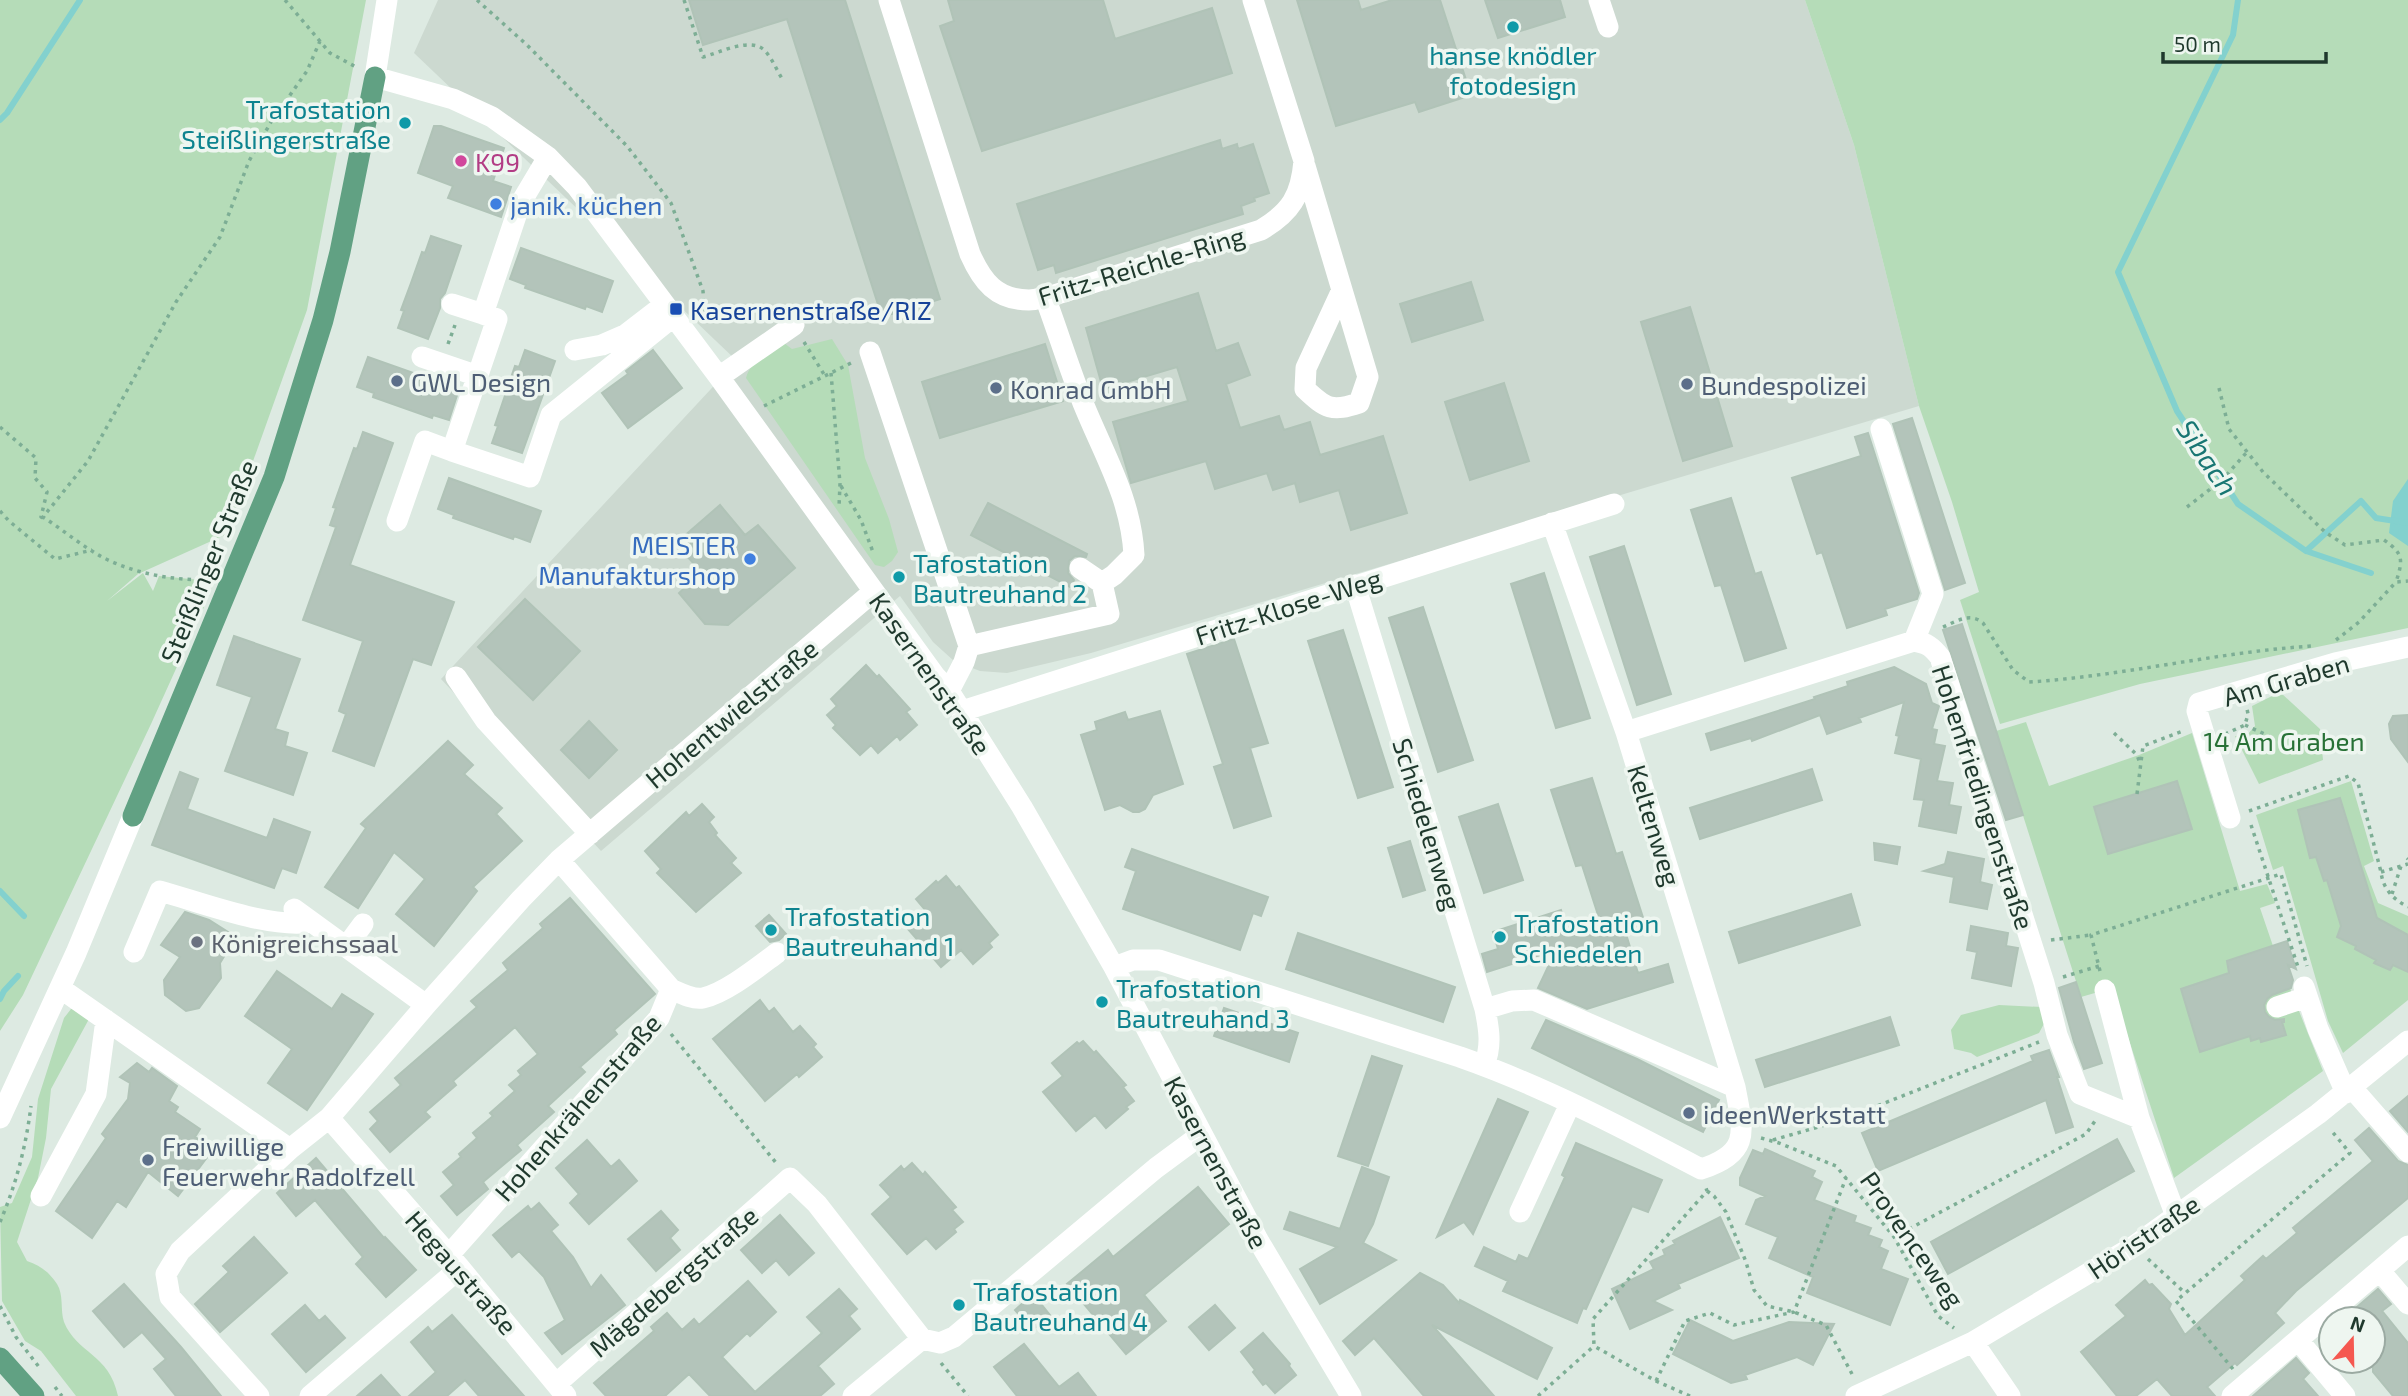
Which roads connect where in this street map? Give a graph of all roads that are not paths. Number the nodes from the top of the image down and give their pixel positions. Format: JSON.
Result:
{"nodes":[{"id":1,"x":387,"y":0,"type":"edge"},
{"id":2,"x":889,"y":0,"type":"edge"},
{"id":3,"x":1253,"y":0,"type":"edge"},
{"id":4,"x":1599,"y":0,"type":"edge"},
{"id":5,"x":1608,"y":27,"type":"dead end"},
{"id":6,"x":375,"y":77,"type":"junction"},
{"id":7,"x":548,"y":157,"type":"junction"},
{"id":8,"x":1304,"y":161,"type":"junction"},
{"id":9,"x":1342,"y":290,"type":"junction"},
{"id":10,"x":1045,"y":297,"type":"junction"},
{"id":11,"x":457,"y":305,"type":"road end"},
{"id":12,"x":669,"y":311,"type":"junction"},
{"id":13,"x":483,"y":314,"type":"junction"},
{"id":14,"x":794,"y":325,"type":"road end"},
{"id":15,"x":575,"y":350,"type":"dead end"},
{"id":16,"x":870,"y":352,"type":"road end"},
{"id":17,"x":432,"y":360,"type":"road end"},
{"id":18,"x":478,"y":376,"type":"junction"},
{"id":19,"x":719,"y":377,"type":"junction"},
{"id":20,"x":1881,"y":429,"type":"dead end"},
{"id":21,"x":452,"y":451,"type":"junction"},
{"id":22,"x":1614,"y":504,"type":"dead end"},
{"id":23,"x":397,"y":521,"type":"dead end"},
{"id":24,"x":1552,"y":523,"type":"junction"},
{"id":25,"x":1080,"y":568,"type":"dead end"},
{"id":26,"x":1102,"y":583,"type":"junction"},
{"id":27,"x":1355,"y":585,"type":"junction"},
{"id":28,"x":870,"y":588,"type":"junction"},
{"id":29,"x":1914,"y":641,"type":"junction"},
{"id":30,"x":969,"y":646,"type":"junction"},
{"id":31,"x":2408,"y":647,"type":"edge"},
{"id":32,"x":456,"y":677,"type":"dead end"},
{"id":33,"x":949,"y":691,"type":"junction"},
{"id":34,"x":962,"y":711,"type":"junction"},
{"id":35,"x":1626,"y":732,"type":"junction"},
{"id":36,"x":2239,"y":815,"type":"road end"},
{"id":37,"x":133,"y":816,"type":"joint"},
{"id":38,"x":590,"y":834,"type":"junction"},
{"id":39,"x":559,"y":860,"type":"junction"},
{"id":40,"x":294,"y":909,"type":"dead end"},
{"id":41,"x":312,"y":922,"type":"junction"},
{"id":42,"x":363,"y":924,"type":"dead end"},
{"id":43,"x":346,"y":947,"type":"junction"},
{"id":44,"x":134,"y":951,"type":"dead end"},
{"id":45,"x":777,"y":953,"type":"dead end"},
{"id":46,"x":1114,"y":967,"type":"junction"},
{"id":47,"x":60,"y":988,"type":"junction"},
{"id":48,"x":671,"y":989,"type":"junction"},
{"id":49,"x":2105,"y":990,"type":"road end"},
{"id":50,"x":426,"y":1005,"type":"junction"},
{"id":51,"x":2277,"y":1007,"type":"dead end"},
{"id":52,"x":1485,"y":1009,"type":"junction"},
{"id":53,"x":106,"y":1020,"type":"junction"},
{"id":54,"x":2408,"y":1041,"type":"edge"},
{"id":55,"x":1484,"y":1065,"type":"junction"},
{"id":56,"x":1735,"y":1087,"type":"junction"},
{"id":57,"x":2349,"y":1090,"type":"junction"},
{"id":58,"x":1570,"y":1104,"type":"junction"},
{"id":59,"x":0,"y":1118,"type":"edge"},
{"id":60,"x":329,"y":1118,"type":"junction"},
{"id":61,"x":2139,"y":1118,"type":"junction"},
{"id":62,"x":1202,"y":1134,"type":"junction"},
{"id":63,"x":290,"y":1149,"type":"junction"},
{"id":64,"x":2408,"y":1152,"type":"edge"},
{"id":65,"x":41,"y":1196,"type":"dead end"},
{"id":66,"x":1520,"y":1212,"type":"dead end"},
{"id":67,"x":2176,"y":1216,"type":"junction"},
{"id":68,"x":2408,"y":1246,"type":"edge"},
{"id":69,"x":454,"y":1262,"type":"junction"},
{"id":70,"x":2380,"y":1271,"type":"junction"},
{"id":71,"x":2408,"y":1304,"type":"edge"},
{"id":72,"x":922,"y":1339,"type":"junction"},
{"id":73,"x":2298,"y":1340,"type":"junction"},
{"id":74,"x":1973,"y":1342,"type":"junction"},
{"id":75,"x":0,"y":1345,"type":"edge"},
{"id":76,"x":7,"y":1366,"type":"edge"},
{"id":77,"x":561,"y":1390,"type":"edge"},
{"id":78,"x":2239,"y":1390,"type":"edge"},
{"id":79,"x":1345,"y":1394,"type":"edge"},
{"id":80,"x":1860,"y":1394,"type":"edge"},
{"id":81,"x":34,"y":1396,"type":"edge"},
{"id":82,"x":260,"y":1396,"type":"edge"},
{"id":83,"x":310,"y":1396,"type":"edge"},
{"id":84,"x":853,"y":1396,"type":"edge"},
{"id":85,"x":2010,"y":1396,"type":"edge"},
{"id":86,"x":2345,"y":1396,"type":"edge"}],
"edges":[{"from":1,"to":6,"type":"street","name":"Steißlinger Straße"},
{"from":2,"to":10,"type":"street","name":"Fritz-Reichle-Ring"},
{"from":3,"to":8,"type":"street","name":"Fritz-Reichle-Ring"},
{"from":4,"to":5,"type":"street"},
{"from":6,"to":7,"type":"street","name":"Kasernenstraße"},
{"from":6,"to":37,"type":"main road","name":"Steißlinger Straße"},
{"from":7,"to":12,"type":"street","name":"Kasernenstraße"},
{"from":7,"to":13,"type":"street"},
{"from":8,"to":9,"type":"street","name":"Fritz-Reichle-Ring"},
{"from":8,"to":10,"type":"street","name":"Fritz-Reichle-Ring"},
{"from":9,"to":9,"type":"street","name":"Fritz-Reichle-Ring"},
{"from":10,"to":26,"type":"street"},
{"from":11,"to":13,"type":"street"},
{"from":12,"to":15,"type":"street"},
{"from":12,"to":19,"type":"street","name":"Kasernenstraße"},
{"from":12,"to":21,"type":"street"},
{"from":13,"to":18,"type":"street"},
{"from":14,"to":19,"type":"street"},
{"from":16,"to":30,"type":"street"},
{"from":17,"to":18,"type":"street"},
{"from":18,"to":21,"type":"street"},
{"from":19,"to":28,"type":"street","name":"Kasernenstraße"},
{"from":20,"to":29,"type":"street"},
{"from":21,"to":23,"type":"street"},
{"from":22,"to":24,"type":"street","name":"Fritz-Klose-Weg"},
{"from":24,"to":27,"type":"street","name":"Fritz-Klose-Weg"},
{"from":24,"to":35,"type":"street","name":"Keltenweg"},
{"from":25,"to":26,"type":"street"},
{"from":26,"to":30,"type":"street"},
{"from":27,"to":34,"type":"street","name":"Fritz-Klose-Weg"},
{"from":27,"to":52,"type":"street","name":"Schiedelenweg"},
{"from":28,"to":33,"type":"street","name":"Kasernenstraße"},
{"from":28,"to":38,"type":"street","name":"Hohentwielstraße"},
{"from":29,"to":35,"type":"street","name":"Hohenfriedingenstraße"},
{"from":29,"to":61,"type":"street","name":"Hohenfriedingenstraße"},
{"from":30,"to":33,"type":"street"},
{"from":31,"to":36,"type":"street","name":"Am Graben"},
{"from":32,"to":38,"type":"street"},
{"from":33,"to":34,"type":"street","name":"Kasernenstraße"},
{"from":34,"to":46,"type":"street","name":"Kasernenstraße"},
{"from":35,"to":56,"type":"street","name":"Keltenweg"},
{"from":37,"to":47,"type":"street","name":"Steißlinger Straße"},
{"from":38,"to":39,"type":"street","name":"Hohentwielstraße"},
{"from":39,"to":48,"type":"street","name":"Hohenkrähenstraße"},
{"from":39,"to":50,"type":"street","name":"Hohentwielstraße"},
{"from":40,"to":41,"type":"street"},
{"from":41,"to":43,"type":"street"},
{"from":41,"to":44,"type":"street"},
{"from":42,"to":43,"type":"street"},
{"from":43,"to":50,"type":"street"},
{"from":45,"to":48,"type":"street"},
{"from":46,"to":55,"type":"street"},
{"from":46,"to":62,"type":"street","name":"Kasernenstraße"},
{"from":47,"to":53,"type":"street"},
{"from":47,"to":59,"type":"street","name":"Steißlinger Straße"},
{"from":48,"to":69,"type":"street","name":"Hohenkrähenstraße"},
{"from":49,"to":61,"type":"street"},
{"from":50,"to":60,"type":"street","name":"Hohentwielstraße"},
{"from":51,"to":57,"type":"street"},
{"from":52,"to":55,"type":"street","name":"Schiedelenweg"},
{"from":52,"to":56,"type":"street"},
{"from":53,"to":63,"type":"street"},
{"from":53,"to":65,"type":"street"},
{"from":54,"to":57,"type":"street","name":"Höristraße"},
{"from":55,"to":58,"type":"street"},
{"from":56,"to":58,"type":"street","name":"Keltenweg"},
{"from":57,"to":64,"type":"street"},
{"from":57,"to":67,"type":"street","name":"Höristraße"},
{"from":58,"to":66,"type":"street"},
{"from":60,"to":63,"type":"street","name":"Hohentwielstraße"},
{"from":60,"to":69,"type":"street","name":"Hegaustraße"},
{"from":61,"to":67,"type":"street"},
{"from":62,"to":72,"type":"street"},
{"from":62,"to":79,"type":"street","name":"Kasernenstraße"},
{"from":63,"to":82,"type":"street","name":"Hohentwielstraße"},
{"from":67,"to":74,"type":"street","name":"Höristraße"},
{"from":68,"to":70,"type":"street"},
{"from":69,"to":77,"type":"street","name":"Hegaustraße"},
{"from":69,"to":83,"type":"street","name":"Hohenkrähenstraße"},
{"from":70,"to":71,"type":"street"},
{"from":70,"to":73,"type":"street"},
{"from":72,"to":77,"type":"street","name":"Mägdebergstraße"},
{"from":72,"to":84,"type":"street"},
{"from":73,"to":78,"type":"street"},
{"from":73,"to":86,"type":"street"},
{"from":74,"to":80,"type":"street","name":"Höristraße"},
{"from":74,"to":85,"type":"street"},
{"from":75,"to":76,"type":"street"},
{"from":76,"to":81,"type":"main road"}]}
